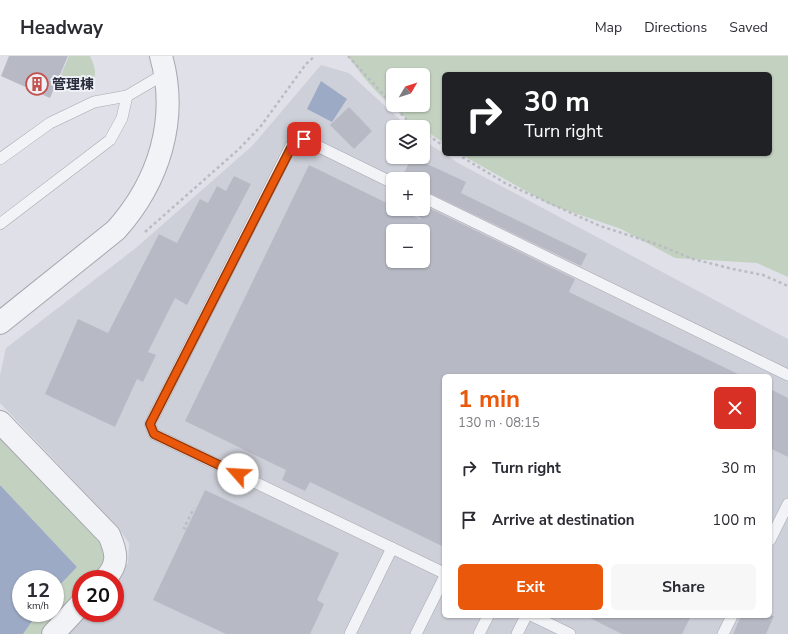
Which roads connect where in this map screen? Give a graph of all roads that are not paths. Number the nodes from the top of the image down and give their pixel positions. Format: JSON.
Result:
{"nodes":[{"id":1,"x":164,"y":65,"type":"edge"},
{"id":2,"x":127,"y":96,"type":"junction"},
{"id":3,"x":0,"y":159,"type":"edge"},
{"id":4,"x":386,"y":180,"type":"edge"},
{"id":5,"x":430,"y":200,"type":"edge"},
{"id":6,"x":0,"y":224,"type":"edge"},
{"id":7,"x":0,"y":323,"type":"edge"},
{"id":8,"x":788,"y":375,"type":"edge"},
{"id":9,"x":0,"y":422,"type":"edge"},
{"id":10,"x":788,"y":504,"type":"edge"},
{"id":11,"x":772,"y":536,"type":"edge"},
{"id":12,"x":392,"y":548,"type":"junction"},
{"id":13,"x":112,"y":570,"type":"edge"},
{"id":14,"x":442,"y":572,"type":"edge"},
{"id":15,"x":442,"y":582,"type":"edge"},
{"id":16,"x":72,"y":614,"type":"edge"},
{"id":17,"x":487,"y":618,"type":"edge"},
{"id":18,"x":525,"y":618,"type":"edge"},
{"id":19,"x":537,"y":618,"type":"edge"},
{"id":20,"x":731,"y":618,"type":"edge"},
{"id":21,"x":53,"y":634,"type":"edge"},
{"id":22,"x":350,"y":634,"type":"edge"},
{"id":23,"x":416,"y":634,"type":"edge"},
{"id":24,"x":479,"y":634,"type":"edge"},
{"id":25,"x":516,"y":634,"type":"edge"},
{"id":26,"x":570,"y":634,"type":"edge"},
{"id":27,"x":723,"y":634,"type":"edge"}],
"edges":[{"from":1,"to":2,"type":"lane"},
{"from":1,"to":7,"type":"street"},
{"from":2,"to":3,"type":"lane"},
{"from":2,"to":6,"type":"lane"},
{"from":4,"to":12,"type":"lane"},
{"from":5,"to":8,"type":"lane"},
{"from":9,"to":13,"type":"street"},
{"from":10,"to":11,"type":"lane"},
{"from":12,"to":14,"type":"lane"},
{"from":12,"to":22,"type":"lane"},
{"from":15,"to":23,"type":"lane"},
{"from":16,"to":21,"type":"street"},
{"from":17,"to":24,"type":"lane"},
{"from":18,"to":25,"type":"lane"},
{"from":19,"to":26,"type":"lane"},
{"from":20,"to":27,"type":"lane"}]}
